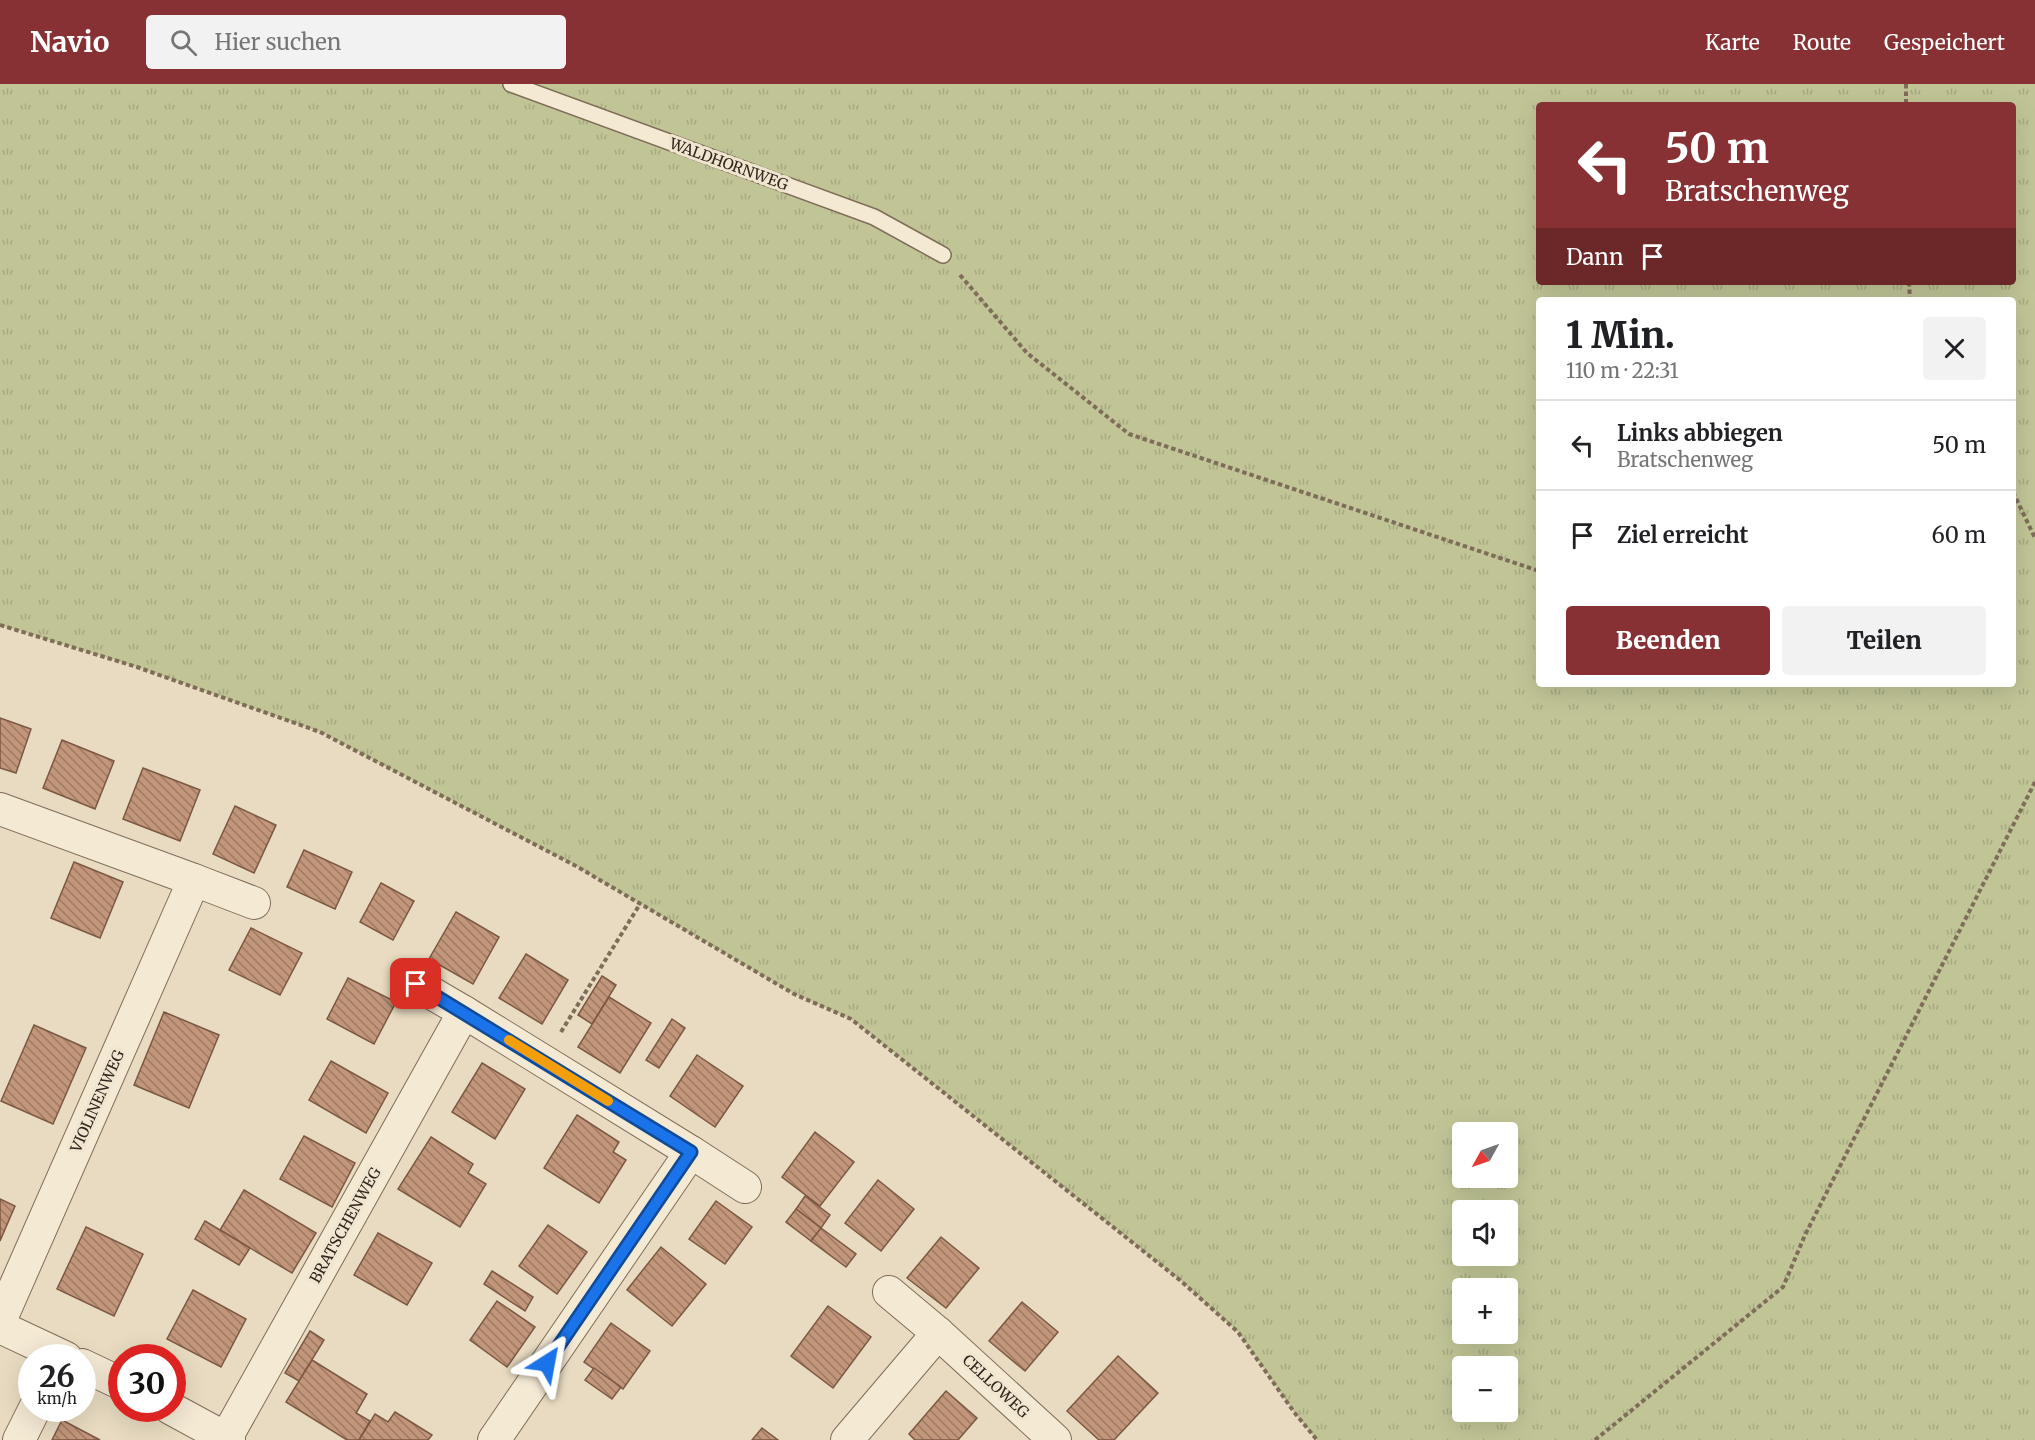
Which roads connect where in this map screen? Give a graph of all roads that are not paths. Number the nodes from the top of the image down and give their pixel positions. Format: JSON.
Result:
{"nodes":[{"id":1,"x":511,"y":84,"type":"edge"},
{"id":2,"x":943,"y":255,"type":"road end"},
{"id":3,"x":0,"y":809,"type":"edge"},
{"id":4,"x":194,"y":880,"type":"junction"},
{"id":5,"x":254,"y":903,"type":"dead end"},
{"id":6,"x":416,"y":984,"type":"dead end"},
{"id":7,"x":464,"y":1012,"type":"junction"},
{"id":8,"x":691,"y":1152,"type":"junction"},
{"id":9,"x":745,"y":1187,"type":"dead end"},
{"id":10,"x":889,"y":1292,"type":"dead end"},
{"id":11,"x":0,"y":1321,"type":"edge"},
{"id":12,"x":0,"y":1328,"type":"edge"},
{"id":13,"x":938,"y":1333,"type":"junction"},
{"id":14,"x":35,"y":1344,"type":"edge"},
{"id":15,"x":186,"y":1417,"type":"edge"},
{"id":16,"x":28,"y":1422,"type":"edge"},
{"id":17,"x":228,"y":1439,"type":"edge"},
{"id":18,"x":20,"y":1440,"type":"edge"},
{"id":19,"x":494,"y":1440,"type":"edge"},
{"id":20,"x":847,"y":1440,"type":"edge"},
{"id":21,"x":1054,"y":1440,"type":"edge"}],
"edges":[{"from":1,"to":2,"type":"lane","name":"WALDHORNWEG"},
{"from":3,"to":4,"type":"street"},
{"from":4,"to":5,"type":"street"},
{"from":4,"to":11,"type":"street","name":"VIOLINENWEG"},
{"from":6,"to":7,"type":"street"},
{"from":7,"to":8,"type":"street"},
{"from":7,"to":17,"type":"street","name":"BRATSCHENWEG"},
{"from":8,"to":9,"type":"street"},
{"from":8,"to":19,"type":"street"},
{"from":10,"to":13,"type":"street","name":"CELLOWEG"},
{"from":12,"to":14,"type":"street"},
{"from":13,"to":20,"type":"street"},
{"from":13,"to":21,"type":"street","name":"CELLOWEG"},
{"from":15,"to":17,"type":"street"},
{"from":16,"to":18,"type":"street"}]}
